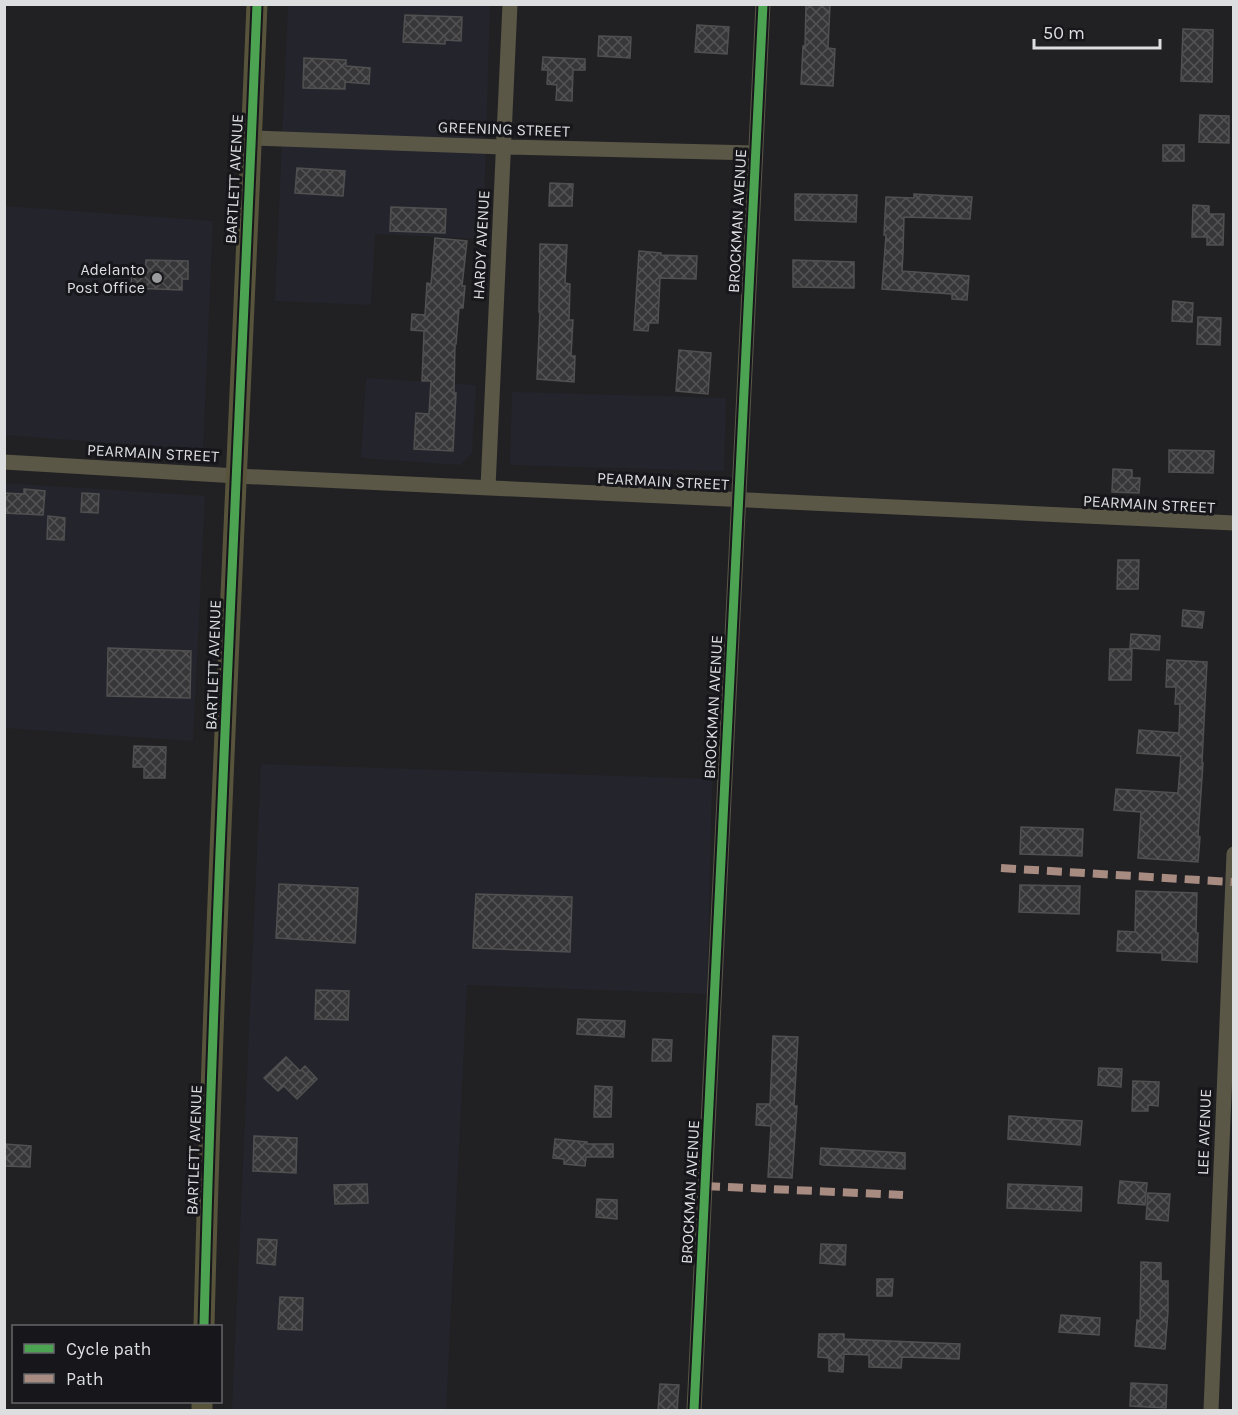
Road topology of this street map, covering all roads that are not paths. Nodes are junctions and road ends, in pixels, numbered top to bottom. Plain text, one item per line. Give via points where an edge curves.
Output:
1 (257, 4) edge
2 (510, 4) edge
3 (762, 4) edge
4 (252, 138) junction
5 (503, 147) junction
6 (755, 153) junction
7 (4, 462) edge
8 (236, 476) junction
9 (488, 487) junction
10 (739, 499) junction
11 (1233, 523) edge
12 (1233, 854) edge
13 (204, 1325) edge
14 (694, 1410) edge
15 (1211, 1410) edge

1 - 4 street, BARTLETT AVENUE
2 - 5 street, HARDY AVENUE
3 - 6 street, BROCKMAN AVENUE
4 - 5 street, GREENING STREET
4 - 8 street, BARTLETT AVENUE
5 - 6 street, GREENING STREET
5 - 9 street, HARDY AVENUE
6 - 10 street, BROCKMAN AVENUE
7 - 8 street, PEARMAIN STREET
8 - 9 street, PEARMAIN STREET
8 - 13 street, BARTLETT AVENUE
9 - 10 street, PEARMAIN STREET
10 - 11 street, PEARMAIN STREET
10 - 14 street, BROCKMAN AVENUE
12 - 15 street, LEE AVENUE

